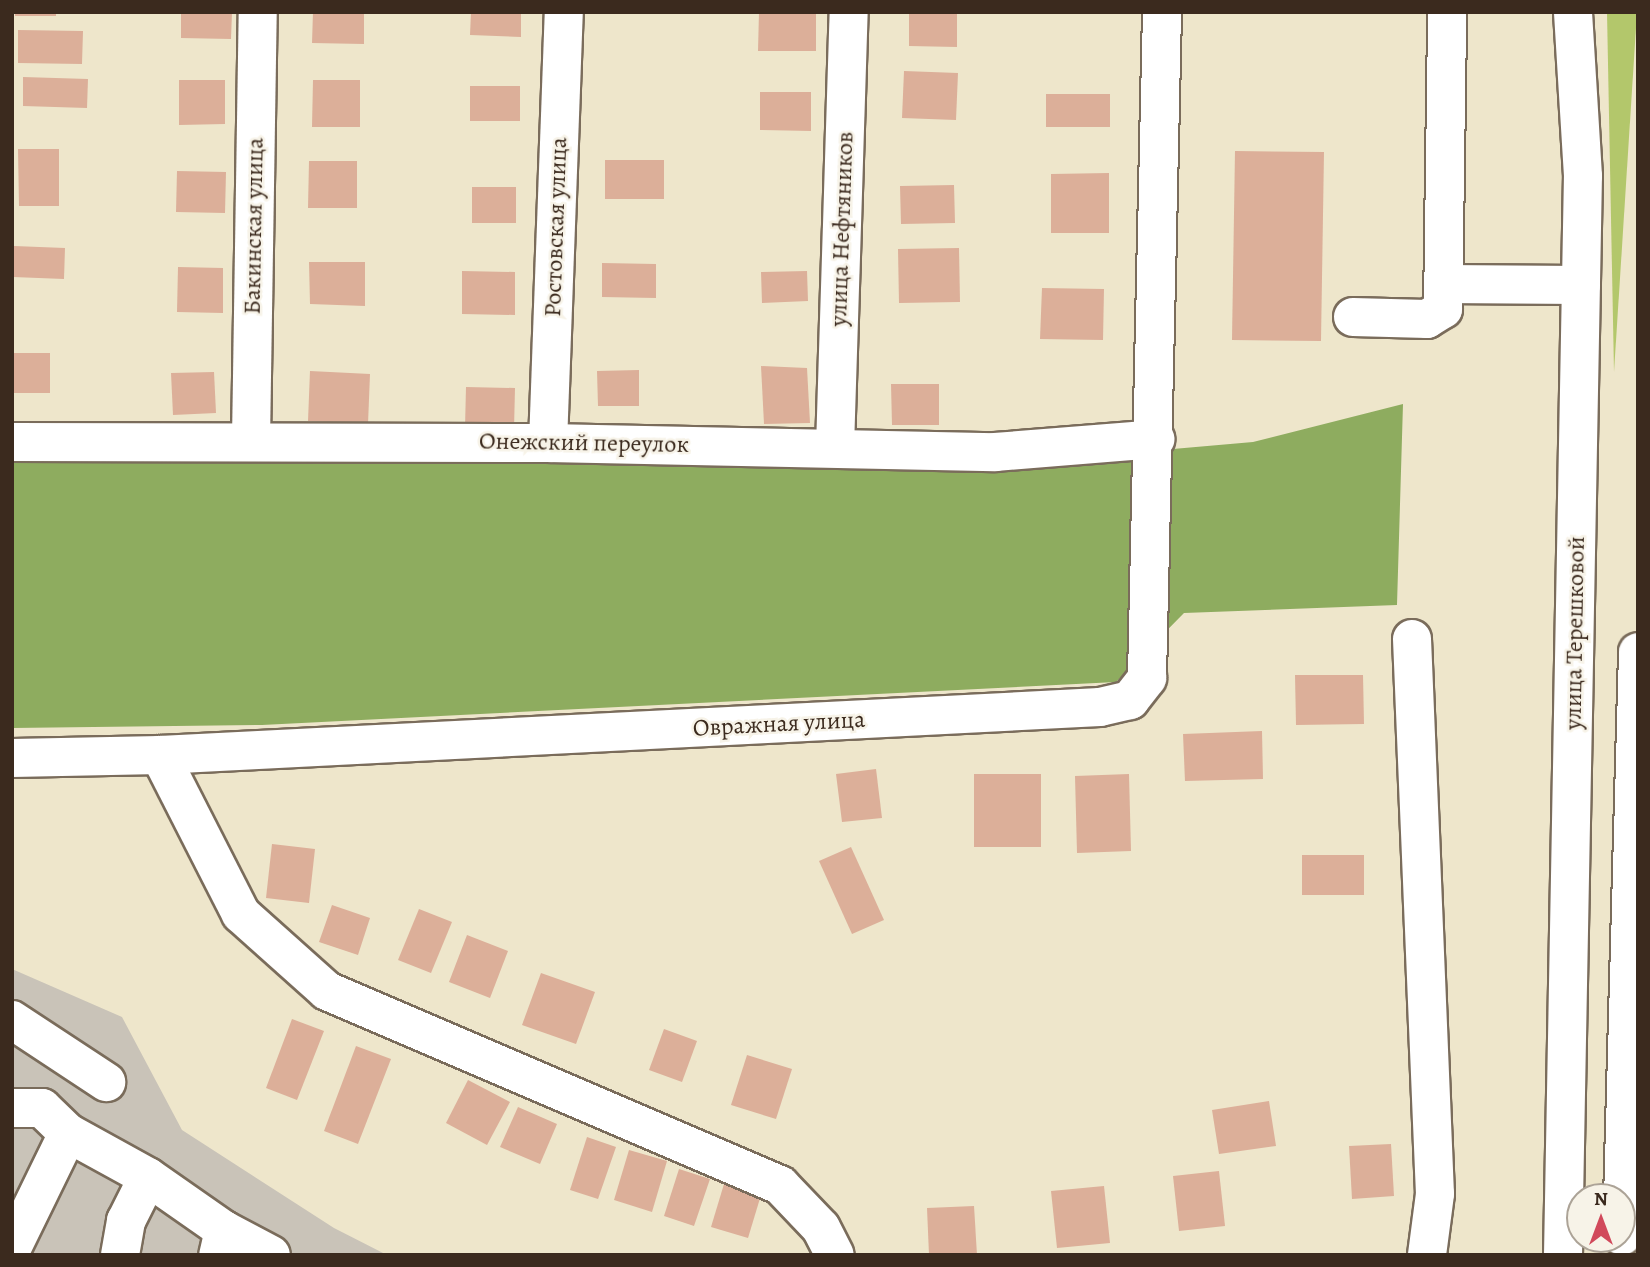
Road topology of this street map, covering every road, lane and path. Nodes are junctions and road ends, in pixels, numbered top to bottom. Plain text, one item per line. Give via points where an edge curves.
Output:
1 (258, 12) edge
2 (564, 12) edge
3 (849, 12) edge
4 (1162, 12) edge
5 (1447, 12) edge
6 (1573, 12) edge
7 (1443, 284) junction
8 (1581, 285) junction
9 (1353, 317) dead end
10 (1155, 439) junction
11 (251, 440) junction
12 (12, 442) edge
13 (548, 443) junction
14 (835, 447) junction
15 (1412, 639) dead end
16 (1638, 652) edge
17 (160, 755) junction
18 (12, 758) edge
19 (1636, 774) edge
20 (12, 1020) edge
21 (1632, 1108) edge
22 (41, 1116) edge
23 (148, 1177) junction
24 (1626, 1183) edge
25 (221, 1242) edge
26 (12, 1248) edge
27 (120, 1255) edge
28 (271, 1255) edge
29 (835, 1255) edge
30 (1427, 1255) edge
31 (1563, 1255) edge

1 - 11 street, Бакинская улица
2 - 13 street, Ростовская улица
3 - 14 street, улица Нефтяников
4 - 10 street, Овражная улица
5 - 7 street
6 - 8 street, улица Терешковой via 1583,176
7 - 8 street
7 - 9 street via 1443,309 1427,319
8 - 31 street, улица Терешковой
10 - 14 street, Онежский переулок via 995,452
10 - 17 street, Овражная улица via 1147,678 1130,700 1100,707
11 - 12 street, Онежский переулок
11 - 13 street, Онежский переулок
13 - 14 street, Онежский переулок
15 - 30 street via 1435,1194
16 - 19 street
17 - 18 street, Овражная улица
17 - 29 street via 241,914 327,991 780,1185 821,1227
19 - 21 street
20 - 22 street via 93,1072
21 - 24 street
22 - 23 street
22 - 26 street
23 - 25 street
23 - 27 street via 126,1221
25 - 28 street

